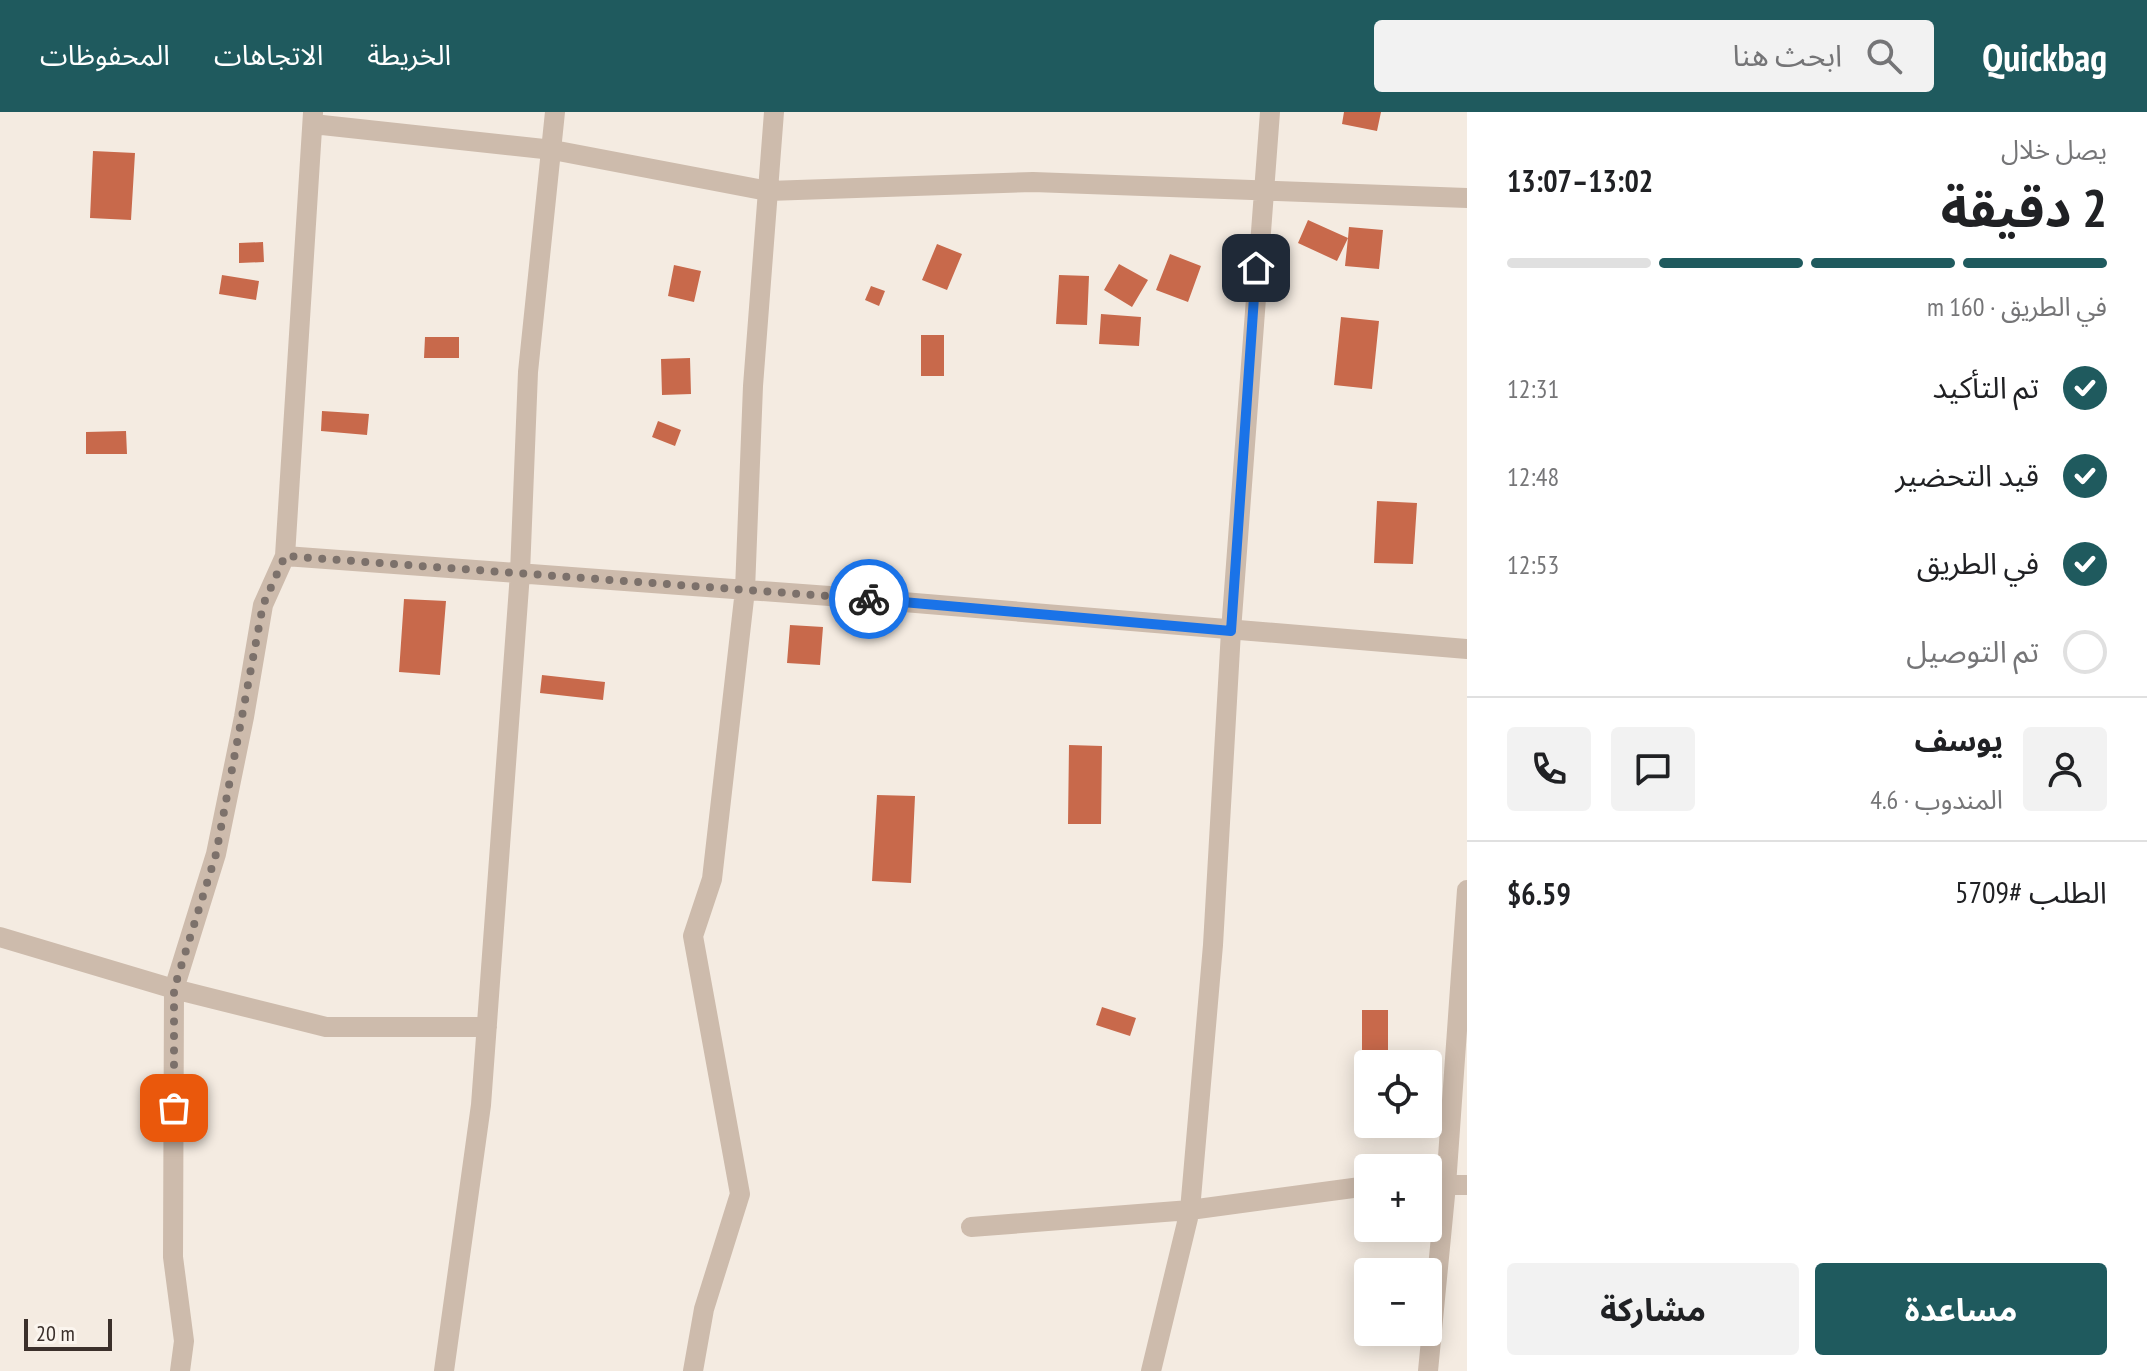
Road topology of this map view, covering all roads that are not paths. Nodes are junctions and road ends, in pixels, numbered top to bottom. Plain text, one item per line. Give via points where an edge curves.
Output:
1 (555, 112) edge
2 (774, 112) edge
3 (1270, 112) edge
4 (313, 118) edge
5 (553, 150) junction
6 (1263, 190) junction
7 (768, 191) junction
8 (1467, 198) edge
9 (285, 556) junction
10 (520, 573) junction
11 (745, 590) junction
12 (1231, 631) junction
13 (1467, 649) edge
14 (1467, 890) edge
15 (0, 937) edge
16 (174, 989) junction
17 (487, 1027) junction
18 (1447, 1185) edge
19 (1354, 1188) edge
20 (1190, 1210) junction
21 (971, 1227) dead end
22 (180, 1371) edge
23 (444, 1371) edge
24 (693, 1371) edge
25 (1151, 1371) edge
26 (1428, 1371) edge

1 - 5 street
2 - 7 street
3 - 6 street
4 - 5 street
4 - 9 street
5 - 7 street
5 - 10 street via 528,372
6 - 7 street via 1033,182
6 - 8 street
6 - 12 street
7 - 11 street
9 - 10 street
9 - 16 street via 263,605 216,854
10 - 11 street
10 - 17 street
11 - 12 street
11 - 24 street via 712,879 693,936 740,1194 704,1309
12 - 13 street
12 - 20 street via 1213,945
14 - 18 street
15 - 16 street
16 - 17 street via 326,1027
16 - 22 street via 173,1257 184,1341
17 - 23 street
18 - 26 street
19 - 20 street
20 - 21 street
20 - 25 street

